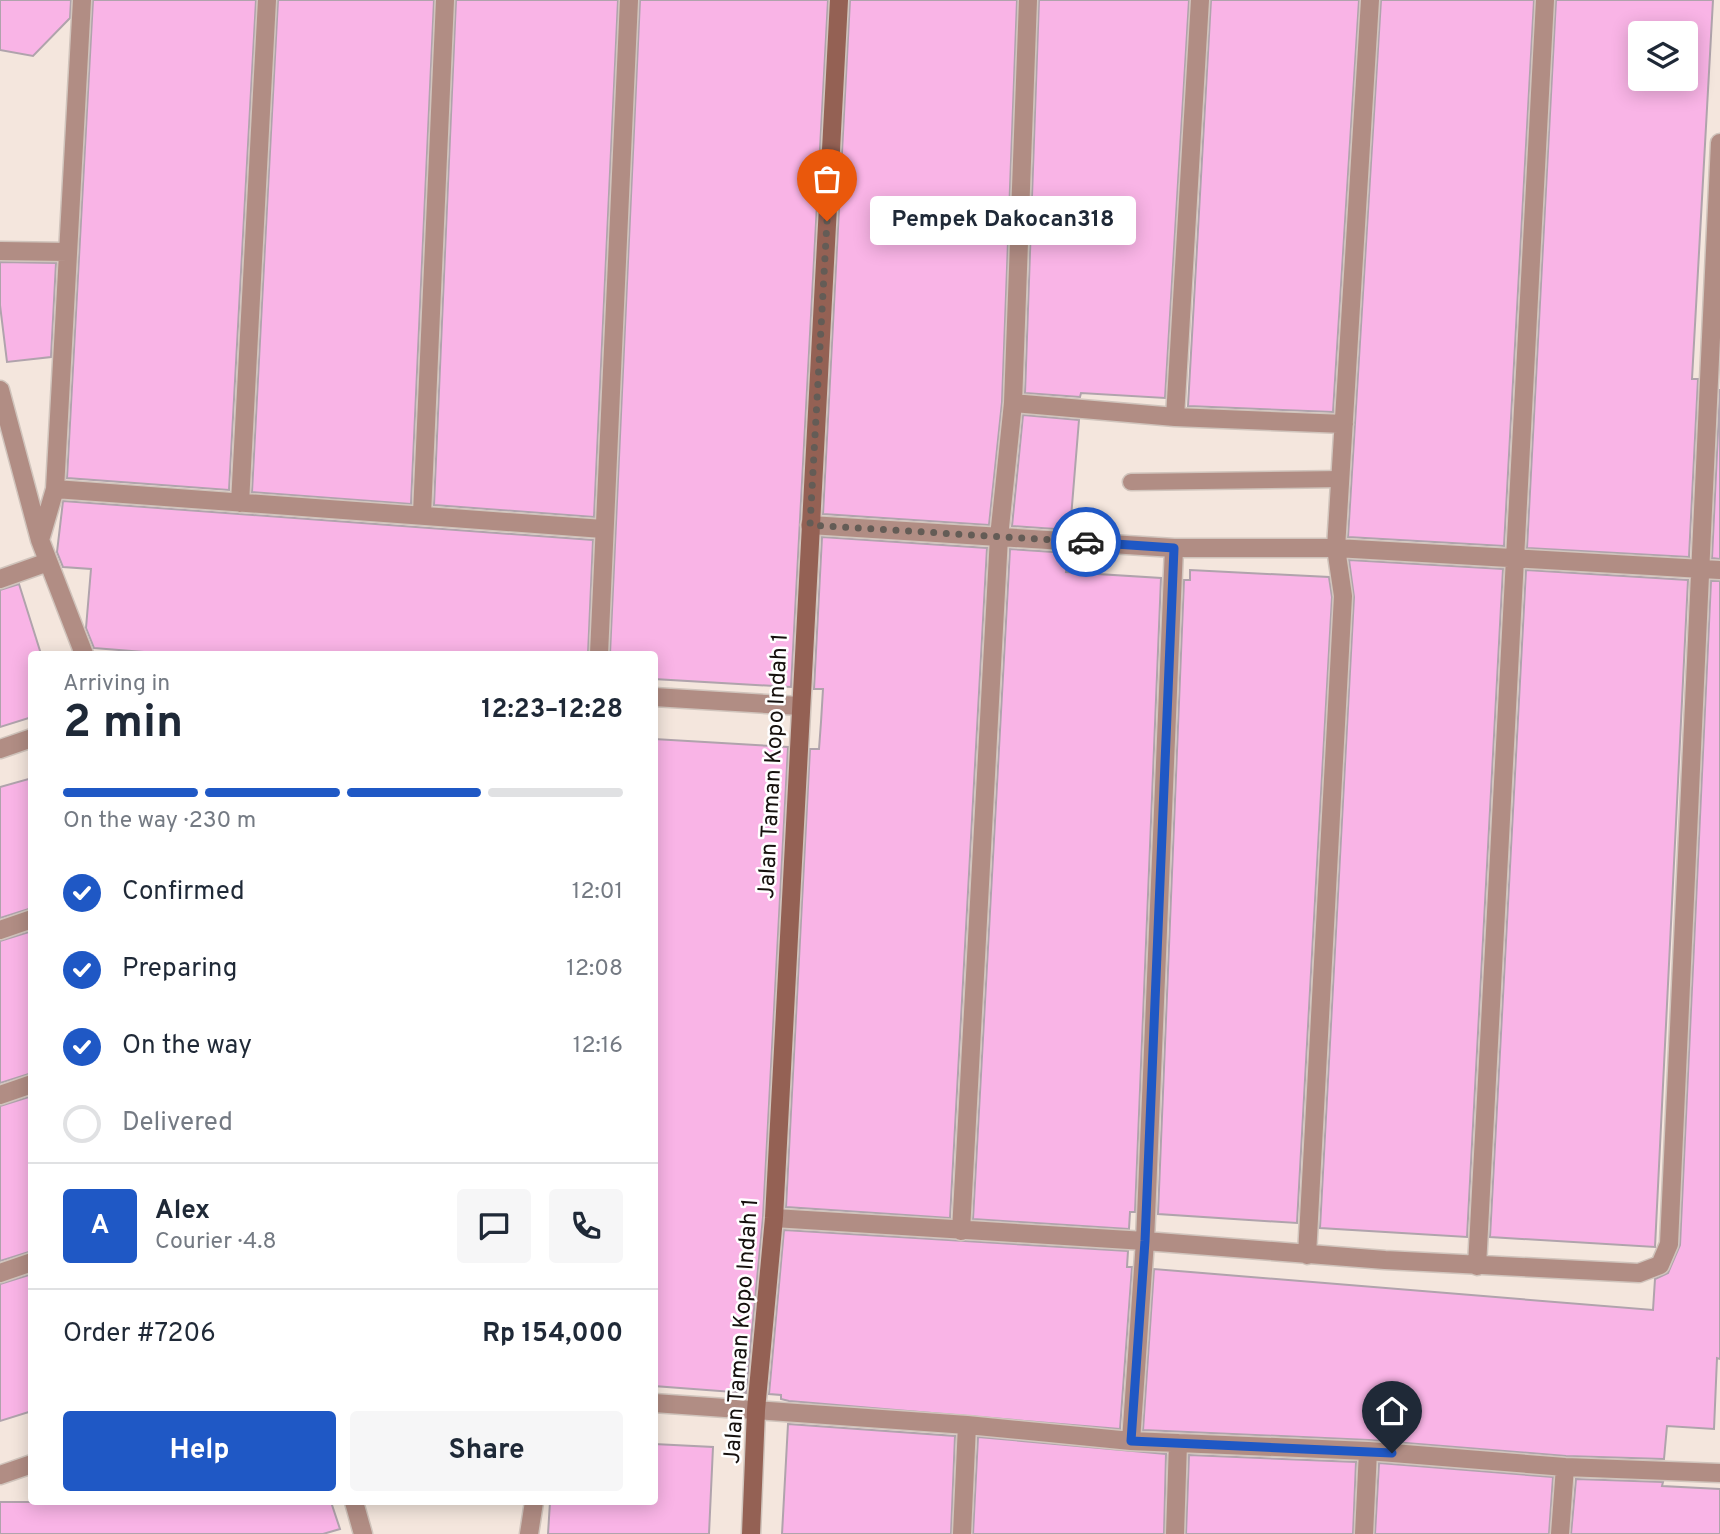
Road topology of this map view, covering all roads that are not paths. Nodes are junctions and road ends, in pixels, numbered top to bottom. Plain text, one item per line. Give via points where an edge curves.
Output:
1 (82, 0) edge
2 (267, 0) edge
3 (445, 0) edge
4 (629, 0) edge
5 (839, 0) edge
6 (1028, 0) edge
7 (1200, 0) edge
8 (1370, 0) edge
9 (1545, 0) edge
10 (1720, 143) edge
11 (0, 251) edge
12 (68, 252) junction
13 (0, 390) edge
14 (1013, 403) junction
15 (3, 408) edge
16 (1175, 417) junction
17 (1344, 425) junction
18 (1341, 479) junction
19 (1131, 481) dead end
20 (55, 489) junction
21 (240, 503) junction
22 (422, 514) junction
23 (810, 525) junction
24 (603, 529) junction
25 (999, 537) junction
26 (40, 540) junction
27 (1174, 548) junction
28 (1335, 548) junction
29 (1514, 559) junction
30 (48, 562) junction
31 (1701, 568) junction
32 (1720, 570) edge
33 (0, 579) edge
34 (83, 651) edge
35 (598, 651) edge
36 (658, 697) edge
37 (800, 706) junction
38 (28, 739) edge
39 (0, 749) edge
40 (28, 920) edge
41 (0, 930) edge
42 (28, 1085) edge
43 (0, 1095) edge
44 (774, 1218) junction
45 (961, 1231) junction
46 (1145, 1241) junction
47 (1307, 1255) junction
48 (28, 1263) edge
49 (1477, 1266) junction
50 (0, 1273) edge
51 (658, 1403) edge
52 (756, 1410) junction
53 (967, 1425) junction
54 (1131, 1441) junction
55 (1178, 1443) junction
56 (1368, 1451) junction
57 (28, 1465) edge
58 (1564, 1467) junction
59 (1720, 1473) edge
60 (0, 1475) edge
61 (355, 1505) edge
62 (534, 1505) edge
63 (363, 1534) edge
64 (529, 1534) edge
65 (751, 1534) edge
66 (962, 1534) edge
67 (1175, 1534) edge
68 (1364, 1534) edge
69 (1560, 1534) edge

1 - 12 street
2 - 21 street
3 - 22 street
4 - 24 street
5 - 23 main road, Jalan Taman Kopo Indah 1
6 - 14 street
7 - 16 street
8 - 17 street
9 - 29 street
10 - 31 street
11 - 12 street
12 - 20 street
13 - 15 street
14 - 16 street
14 - 25 street
15 - 26 street
16 - 17 street
17 - 18 street
18 - 19 lane
18 - 28 street
20 - 21 street
20 - 26 street
21 - 22 street
22 - 24 street
23 - 25 street
23 - 37 main road, Jalan Taman Kopo Indah 1
24 - 35 street
25 - 27 street
25 - 45 street
26 - 30 street
27 - 28 street
27 - 46 street
28 - 29 street
28 - 47 street via 1343,596
29 - 31 street
29 - 49 street
30 - 33 street
30 - 34 street
31 - 32 street
31 - 49 street via 1670,1244 1660,1265 1639,1273
36 - 37 street
37 - 44 main road, Jalan Taman Kopo Indah 1
38 - 39 street
40 - 41 street
42 - 43 street
44 - 45 street
44 - 52 main road, Jalan Taman Kopo Indah 1
45 - 46 street
46 - 47 street
46 - 54 street
47 - 49 street
48 - 50 street
51 - 52 street
52 - 53 street
52 - 65 main road, Jalan Taman Kopo Indah 1
53 - 54 street
53 - 66 street
54 - 55 street
55 - 56 street
55 - 67 street
56 - 58 street
56 - 68 street
57 - 60 street
58 - 59 street
58 - 69 street
61 - 63 street
62 - 64 street

